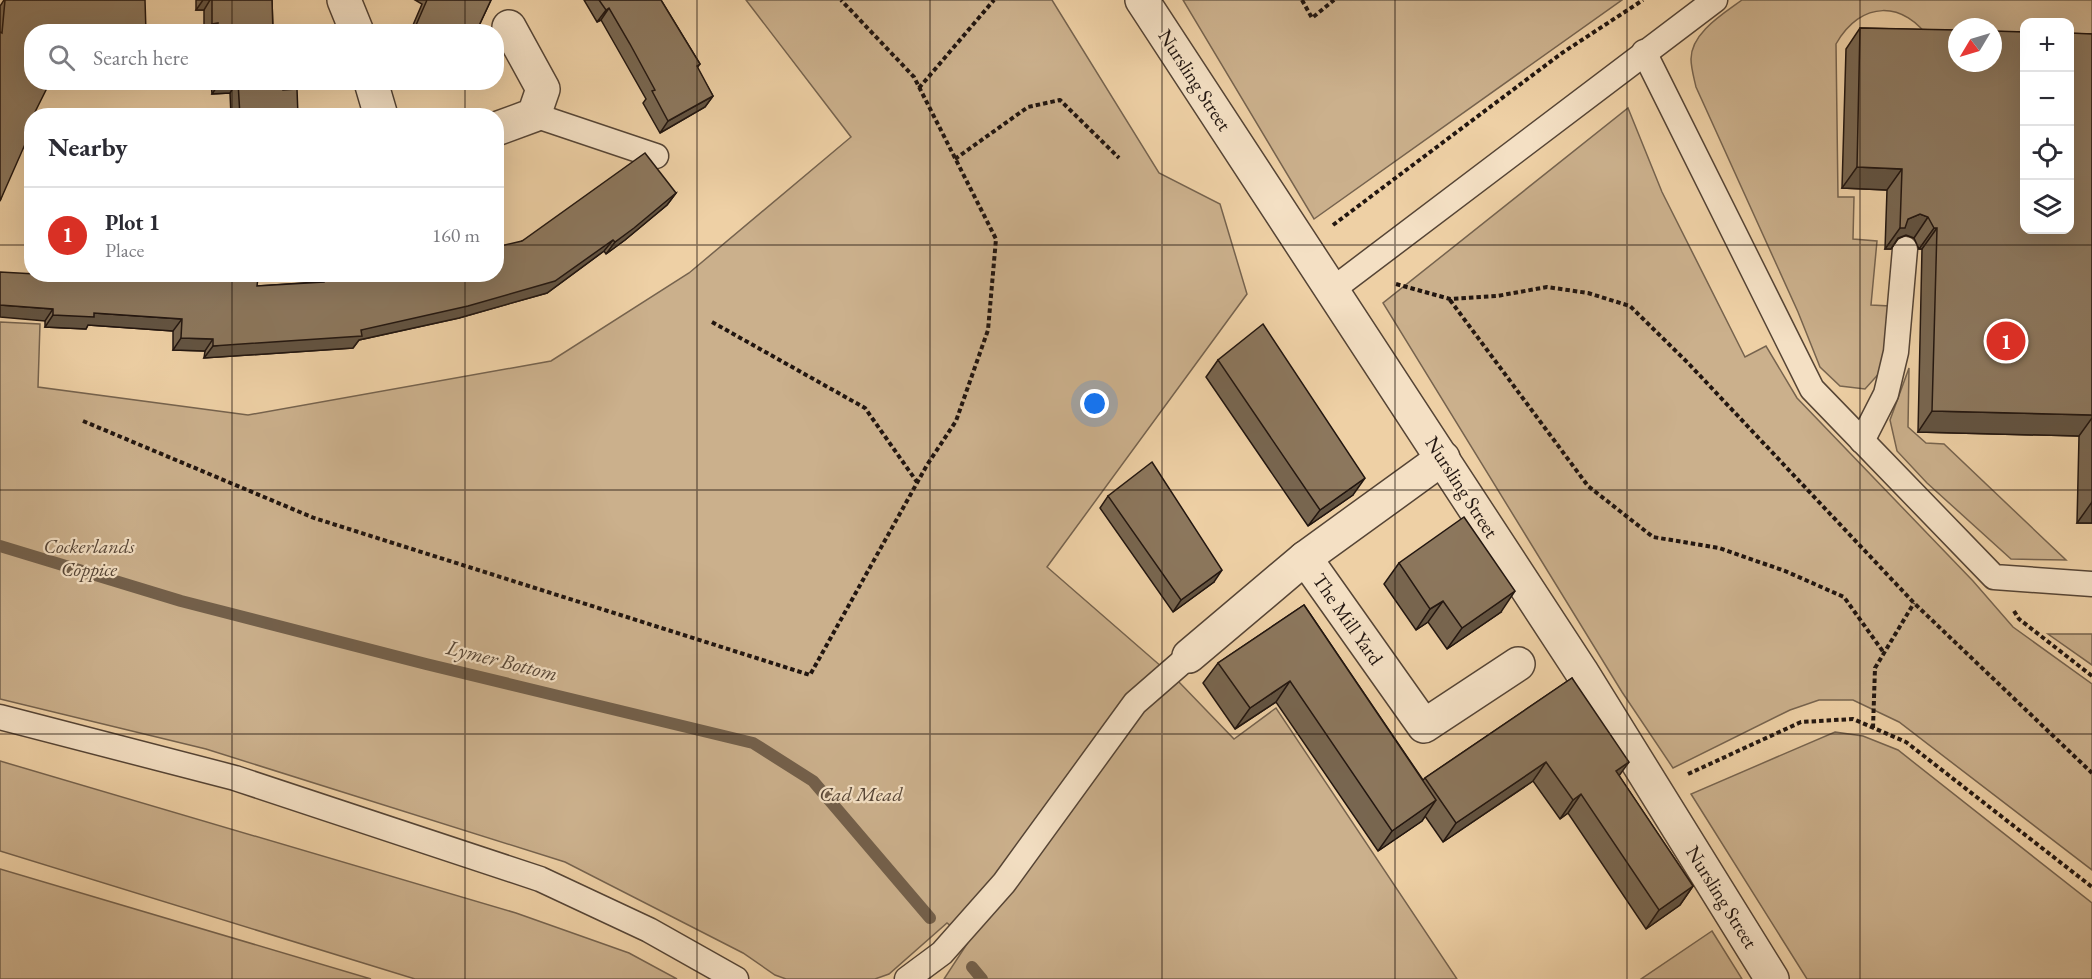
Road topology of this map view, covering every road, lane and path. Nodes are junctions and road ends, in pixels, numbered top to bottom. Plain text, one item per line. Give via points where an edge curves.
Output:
1 (344, 0) edge
2 (841, 0) edge
3 (994, 0) edge
4 (1142, 0) edge
5 (1302, 0) edge
6 (1334, 0) edge
7 (1643, 0) edge
8 (1715, 0) edge
9 (354, 24) edge
10 (509, 27) dead end
11 (1644, 52) junction
12 (919, 88) junction
13 (374, 90) edge
14 (379, 108) edge
15 (534, 115) junction
16 (504, 126) edge
17 (656, 156) dead end
18 (1119, 158) dead end
19 (956, 159) junction
20 (1304, 247) junction
21 (1905, 249) edge
22 (1343, 281) junction
23 (1450, 299) junction
24 (712, 321) dead end
25 (82, 421) dead end
26 (1863, 441) junction
27 (1443, 458) junction
28 (917, 482) junction
29 (1305, 558) junction
30 (1994, 577) junction
31 (2092, 584) edge
32 (1914, 603) junction
33 (1884, 653) junction
34 (1189, 656) joint
35 (1518, 663) dead end
36 (2092, 676) edge
37 (0, 717) edge
38 (1873, 728) junction
39 (2092, 774) edge
40 (1655, 790) junction
41 (2092, 887) edge
42 (736, 979) edge
43 (907, 979) edge
44 (1772, 979) edge

1 - 9 street
2 - 12 path via 914,77
3 - 12 path
4 - 20 street, Nursling Street
5 - 6 path via 1312,18
7 - 20 path via 1562,53
8 - 11 lane
10 - 15 street via 543,89
11 - 22 lane
11 - 26 lane via 1812,389
12 - 19 path
13 - 14 street
15 - 16 street
15 - 17 lane
18 - 19 path via 1060,100 1028,106
19 - 28 path via 996,238 988,330 956,421
20 - 22 street, Nursling Street
21 - 26 lane via 1896,352 1886,394
22 - 23 path
22 - 27 street, Nursling Street
23 - 32 path via 1547,287 1588,293 1630,306
23 - 33 path via 1588,486 1614,508 1653,537 1719,548 1844,597
24 - 28 path via 865,408
25 - 28 path via 314,518 810,675
26 - 30 lane
27 - 29 street, The Mill Yard
27 - 40 street, Nursling Street
29 - 34 street
29 - 35 street, The Mill Yard via 1424,726
30 - 31 lane
30 - 36 path via 2019,619
32 - 33 path
32 - 39 path
33 - 38 path via 1875,668
34 - 43 lane via 1135,703 1004,883 942,953
37 - 42 lane via 235,778 540,879 649,930
38 - 40 path via 1853,718 1801,722
38 - 41 path via 1906,742
40 - 44 street, Nursling Street

